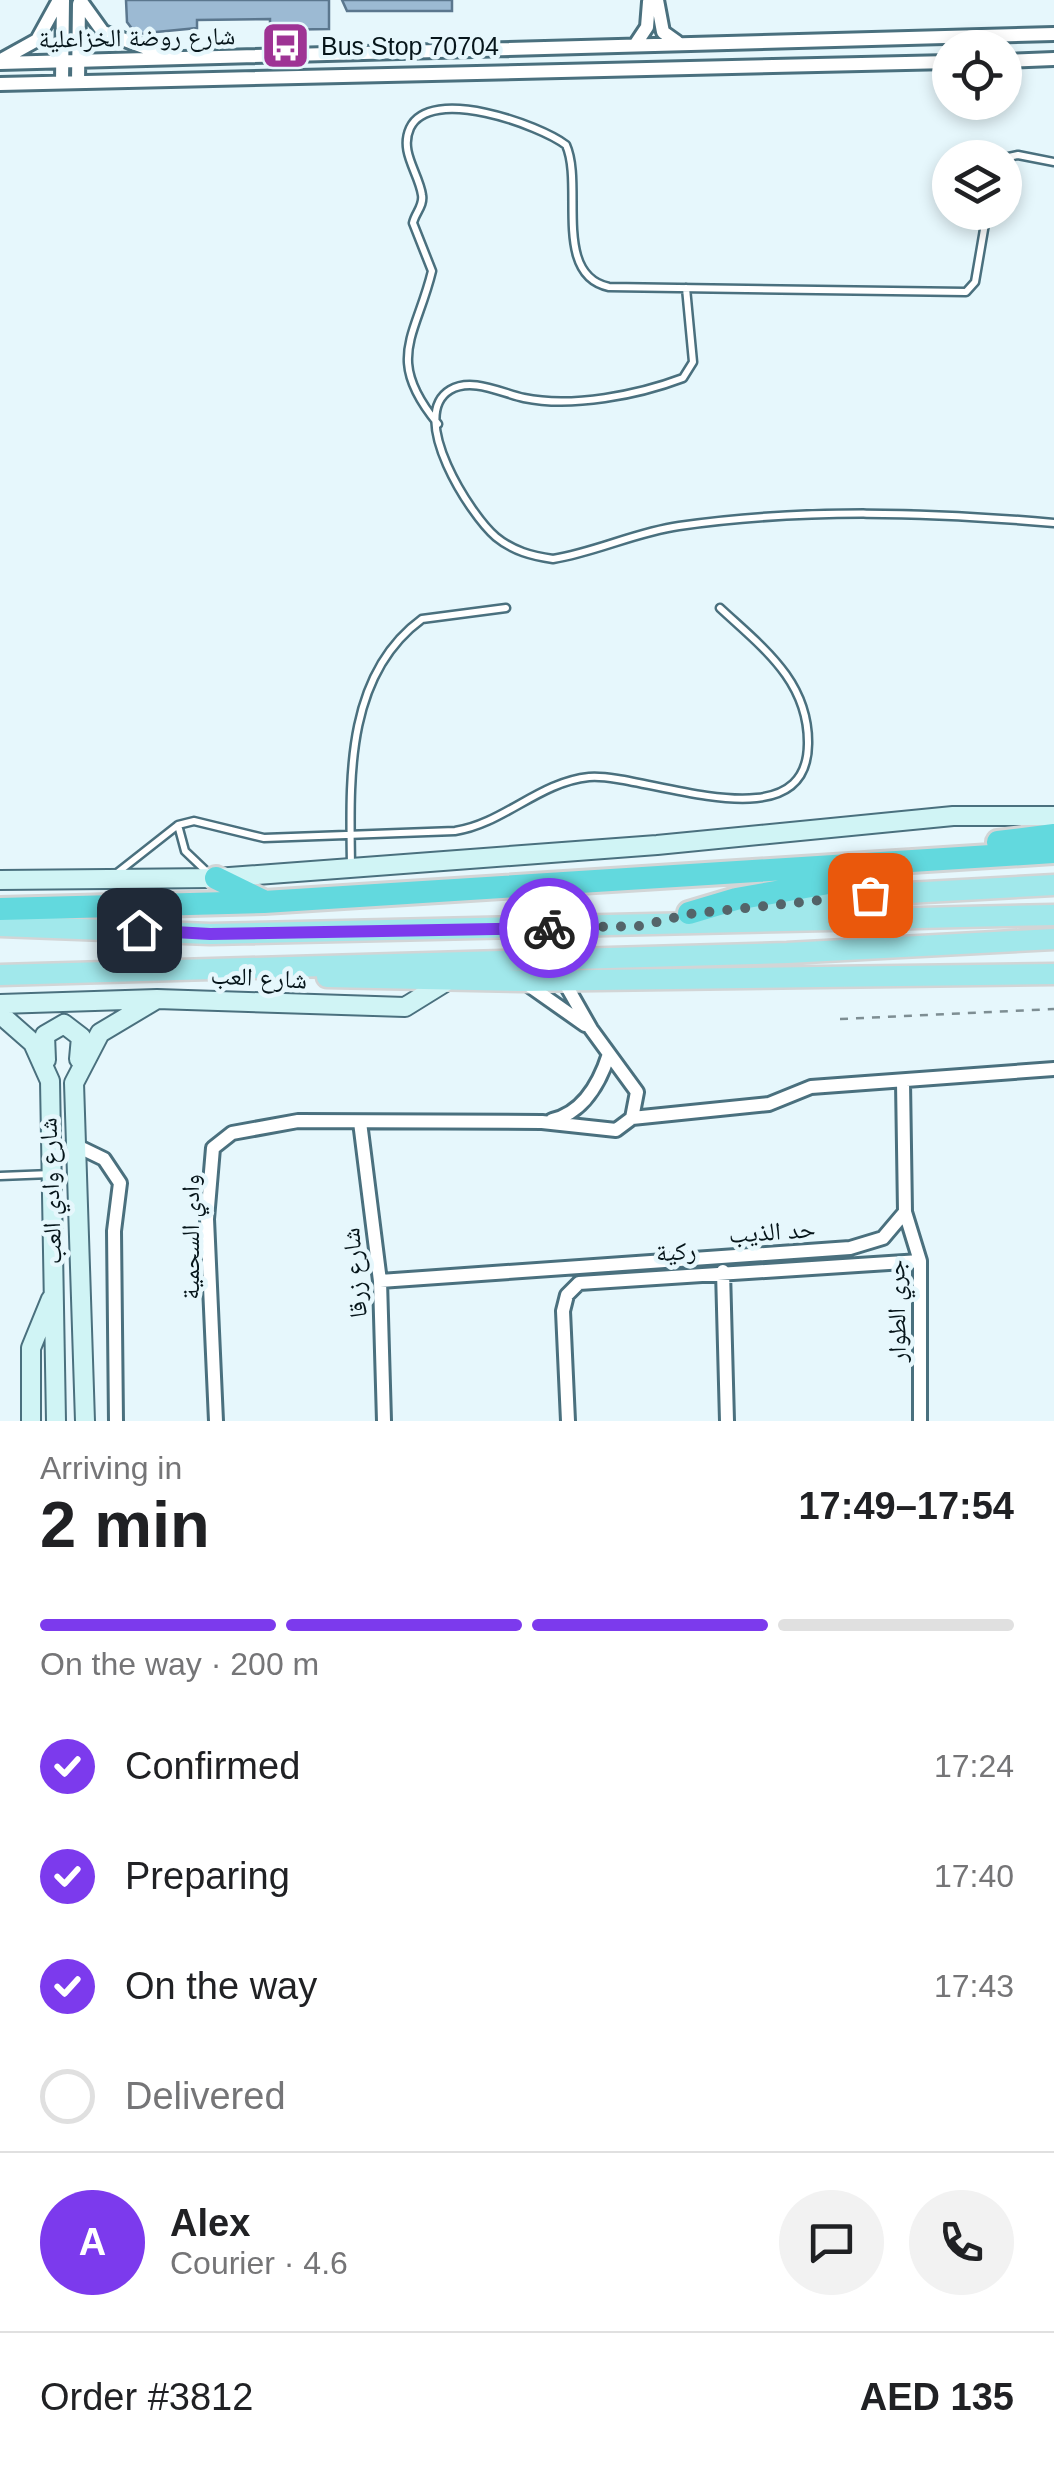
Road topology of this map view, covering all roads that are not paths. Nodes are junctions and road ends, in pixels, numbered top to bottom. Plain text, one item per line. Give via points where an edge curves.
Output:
1 (61, 0) edge
2 (79, 0) edge
3 (649, 0) edge
4 (657, 0) edge
5 (1054, 34) edge
6 (680, 43) junction
7 (636, 45) junction
8 (185, 58) junction
9 (1054, 60) edge
10 (71, 61) junction
11 (1022, 61) edge
12 (0, 62) edge
13 (932, 62) edge
14 (62, 82) junction
15 (78, 82) junction
16 (0, 84) edge
17 (1022, 156) edge
18 (1054, 162) edge
19 (984, 230) edge
20 (686, 288) junction
21 (438, 424) junction
22 (1054, 523) edge
23 (506, 608) dead end
24 (720, 608) dead end
25 (1054, 816) edge
26 (178, 825) junction
27 (351, 835) junction
28 (1054, 835) edge
29 (1054, 852) edge
30 (924, 863) junction
31 (872, 864) junction
32 (351, 868) junction
33 (216, 878) junction
34 (107, 879) junction
35 (0, 880) edge
36 (1054, 885) edge
37 (264, 902) junction
38 (0, 909) edge
39 (689, 914) junction
40 (1054, 915) edge
41 (0, 926) edge
42 (641, 926) junction
43 (1054, 939) edge
44 (150, 972) junction
45 (1054, 974) edge
46 (0, 975) edge
47 (562, 978) junction
48 (448, 981) junction
49 (522, 981) junction
50 (157, 998) junction
51 (0, 1004) edge
52 (0, 1014) edge
53 (591, 1028) junction
54 (609, 1054) junction
55 (46, 1069) junction
56 (1054, 1069) edge
57 (76, 1074) junction
58 (903, 1082) junction
59 (632, 1118) junction
60 (360, 1122) junction
61 (542, 1122) junction
62 (73, 1144) junction
63 (52, 1174) junction
64 (0, 1176) edge
65 (905, 1212) junction
66 (920, 1260) junction
67 (629, 1270) junction
68 (723, 1270) junction
69 (380, 1281) junction
70 (53, 1294) junction
71 (28, 1418) edge
72 (56, 1421) edge
73 (85, 1421) edge
74 (116, 1421) edge
75 (216, 1421) edge
76 (384, 1421) edge
77 (568, 1421) edge
78 (727, 1421) edge
79 (920, 1421) edge

1 - 10 street
1 - 12 street via 37,40
2 - 8 street via 112,38
2 - 10 street
3 - 7 street via 647,26
4 - 6 street via 663,32
5 - 6 street, شارع روضة الخزاعلية
6 - 7 street, شارع روضة الخزاعلية
7 - 8 street, شارع روضة الخزاعلية
8 - 10 street, شارع روضة الخزاعلية
9 - 11 street
10 - 12 street, شارع روضة الخزاعلية
10 - 14 street
10 - 15 street
13 - 15 street, شارع روضة الخزاعلية
14 - 15 street, شارع روضة الخزاعلية
14 - 16 street, شارع روضة الخزاعلية
17 - 18 lane
19 - 20 lane via 975,282 966,292
20 - 21 lane via 694,362 683,378 552,402 460,386 438,403
20 - 21 lane via 609,287 588,278 577,259 570,152 560,140 485,112 420,117 408,144 423,198 413,224 432,272 408,359 419,401
21 - 22 lane via 448,470 478,518 497,538 533,556 578,554 678,526 786,516 930,514
23 - 27 lane via 422,619 394,650 352,743
24 - 27 lane via 780,666 803,703 808,758 792,783 764,796 730,800 629,778 588,777 558,782 467,829
25 - 32 street via 952,816
26 - 27 lane via 202,821 264,838
26 - 33 lane via 191,859
26 - 34 lane
27 - 32 lane
28 - 31 highway
29 - 30 highway
30 - 31 highway
30 - 39 highway
31 - 37 highway
32 - 33 street
33 - 34 street
33 - 37 highway
34 - 35 street
36 - 39 main road
37 - 38 highway
39 - 42 main road
40 - 42 main road, شارع العب
41 - 42 main road, شارع العب via 210,934
43 - 44 main road, شارع العب
44 - 46 main road, شارع العب
44 - 48 main road
45 - 47 main road
47 - 49 main road
47 - 53 street
48 - 49 main road
48 - 50 street, شارع العب via 406,1007
49 - 53 street
50 - 51 street, شارع العب
50 - 57 street, شارع وادي العب via 100,1033
52 - 55 street via 23,1031
53 - 54 street
54 - 59 street via 637,1092
54 - 61 street, وادي السحمية via 591,1094 568,1114
55 - 57 street via 45,1035 64,1024 81,1037
55 - 63 street, شارع وادي العب
56 - 58 street, وادي السحمية
57 - 62 street, شارع وادي العب
58 - 59 street, وادي السحمية via 810,1087 769,1104
58 - 65 street, جري الطوار
59 - 61 street, وادي السحمية via 610,1131
60 - 61 street, وادي السحمية
60 - 69 street, شارع زرقا
60 - 75 street, وادي السحمية via 298,1120 232,1133 212,1148 207,1218
62 - 73 street, شارع وادي العب
62 - 74 street via 104,1159 120,1184 114,1241
63 - 64 lane
63 - 70 street, شارع وادي العب
65 - 66 street, جري الطوار
65 - 67 street, حد الذيب via 892,1231 862,1247
66 - 68 street, ركية
66 - 79 street, جري الطوار
67 - 68 street, ركية
67 - 69 street, حد الذيب
67 - 77 street, ركية via 587,1280 564,1303
68 - 78 street
69 - 76 street, شارع زرقا
70 - 71 street, شارع وادي العب via 31,1348
70 - 72 street, شارع وادي العب

